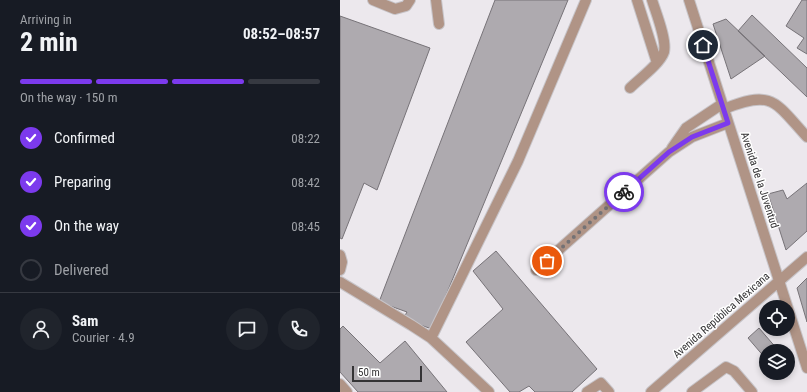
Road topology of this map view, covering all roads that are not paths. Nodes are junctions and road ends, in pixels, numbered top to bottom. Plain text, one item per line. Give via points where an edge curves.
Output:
1 (374, 0) edge
2 (410, 0) edge
3 (436, 0) edge
4 (586, 0) edge
5 (637, 0) edge
6 (652, 0) edge
7 (689, 0) edge
8 (439, 24) dead end
9 (657, 63) junction
10 (630, 88) dead end
11 (723, 106) junction
12 (728, 123) junction
13 (807, 137) edge
14 (669, 152) junction
15 (340, 255) edge
16 (807, 257) edge
17 (340, 270) edge
18 (536, 270) dead end
19 (780, 280) junction
20 (340, 282) edge
21 (431, 338) junction
22 (807, 368) edge
23 (340, 384) edge
24 (347, 392) edge
25 (489, 392) edge
26 (587, 392) edge
27 (609, 392) edge
28 (651, 392) edge
29 (692, 392) edge
30 (752, 392) edge

1 - 2 street via 395,9 406,6
3 - 8 street
4 - 21 street via 518,161
5 - 9 street
6 - 9 street via 664,43 664,51
7 - 11 street, Avenida de la Juventud
9 - 10 street
11 - 12 street, Avenida de la Juventud
11 - 13 street via 762,98 778,106
11 - 14 street via 686,128
12 - 14 street via 692,137
12 - 19 street, Avenida de la Juventud
14 - 18 street
15 - 17 street
16 - 19 street, Avenida República Mexicana
19 - 22 street, Avenida de la Juventud
19 - 28 street, Avenida República Mexicana
20 - 21 street
21 - 25 street
23 - 24 street
26 - 27 street via 601,383
29 - 30 street via 726,367 734,371

